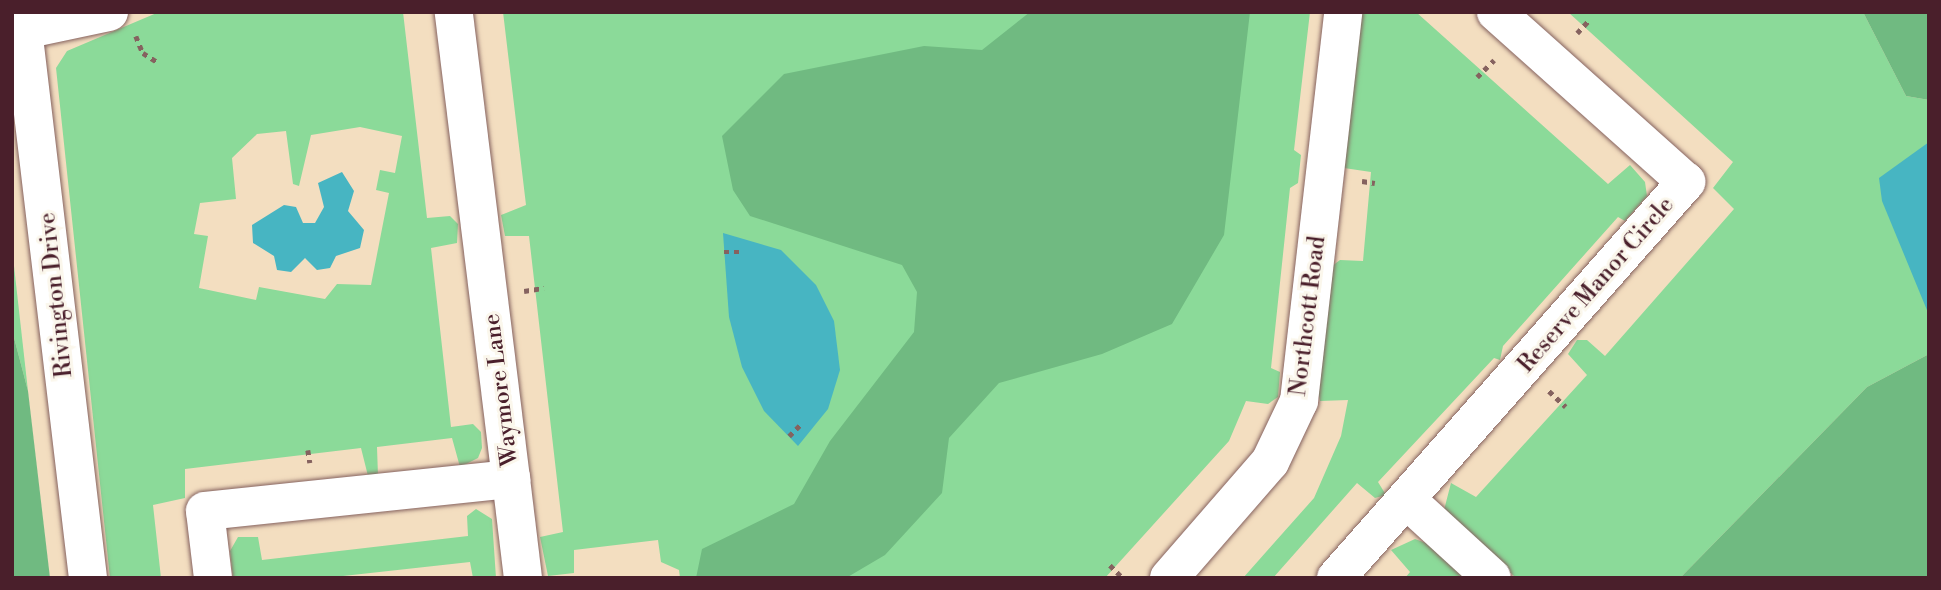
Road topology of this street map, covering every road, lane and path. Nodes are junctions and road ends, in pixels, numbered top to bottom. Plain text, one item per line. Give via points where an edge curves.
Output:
1 (454, 12) edge
2 (1343, 12) edge
3 (1496, 12) edge
4 (22, 21) edge
5 (121, 22) edge
6 (159, 63) dead end
7 (724, 252) dead end
8 (740, 252) dead end
9 (803, 422) dead end
10 (789, 436) dead end
11 (511, 479) junction
12 (1407, 500) junction
13 (1110, 565) dead end
14 (88, 578) edge
15 (214, 578) edge
16 (523, 578) edge
17 (1123, 578) edge
18 (1169, 578) edge
19 (1336, 578) edge
20 (1492, 578) edge

1 - 11 street, Waymore Lane
2 - 18 street, Northcott Road via 1299,401 1270,462
3 - 12 street, Reserve Manor Circle via 1686,182
4 - 5 street
4 - 14 street, Rivington Drive
5 - 6 path via 143,53
7 - 8 path
9 - 10 path
11 - 15 street, Waymore Lane via 205,511
11 - 16 street
12 - 19 street, Reserve Manor Circle
12 - 20 street
13 - 17 path

